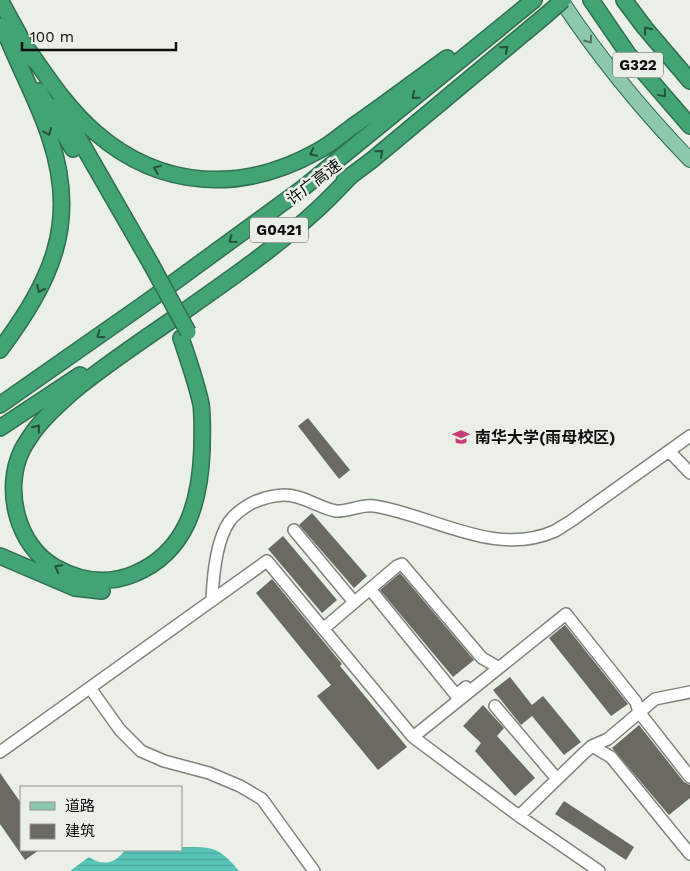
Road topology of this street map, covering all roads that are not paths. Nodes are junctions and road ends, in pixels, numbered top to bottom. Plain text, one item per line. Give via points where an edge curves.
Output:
1 (0, 0) edge
2 (521, 0) edge
3 (534, 0) edge
4 (562, 0) edge
5 (591, 0) edge
6 (624, 0) edge
7 (0, 26) edge
8 (8, 39) junction
9 (28, 52) junction
10 (690, 81) edge
11 (690, 126) edge
12 (690, 160) edge
13 (351, 176) junction
14 (148, 267) junction
15 (184, 335) junction
16 (0, 350) edge
17 (0, 405) edge
18 (0, 428) edge
19 (690, 436) edge
20 (669, 451) junction
21 (690, 473) edge
22 (294, 530) dead end
23 (0, 556) edge
24 (370, 589) junction
25 (212, 599) junction
26 (354, 602) junction
27 (323, 629) junction
28 (516, 655) junction
29 (496, 666) junction
30 (90, 688) junction
31 (690, 692) edge
32 (495, 706) dead end
33 (639, 712) junction
34 (413, 737) junction
35 (592, 746) junction
36 (0, 752) edge
37 (690, 778) edge
38 (557, 779) junction
39 (519, 816) junction
40 (690, 854) edge
41 (314, 871) edge
42 (599, 871) edge

1 - 9 highway
2 -> 9 highway via 319,151 274,170 220,180 163,172 128,157 96,133 66,103
3 -> 17 highway, 许广高速 / G0421 via 303,188
4 -> 12 main road via 617,79
13 -> 4 highway, 许广高速 / G0421, bridge
5 -> 11 highway, G322 via 628,54
10 -> 6 highway, G322
7 - 8 highway
8 - 14 highway
8 -> 16 highway via 50,138 61,182 62,215 47,276 33,303
9 - 14 highway
15 -> 13 highway via 201,405 202,436 201,471 194,507 182,535 153,565 115,580 95,582 55,567 38,555 25,537 14,497 21,451 35,429 56,406 98,371 271,248 319,209
13 - 18 highway, 许广高速 / G0421 via 117,351
14 - 15 highway
15 - 23 highway via 206,390 212,443 200,515 178,555 141,582 102,591 74,588
19 - 20 street
20 - 21 street
20 - 25 street via 555,531 515,539 485,538 371,506 336,511 294,496 271,496 242,508 229,522 218,551
22 - 26 street
24 - 26 street
24 - 29 street via 402,564 482,658
24 - 29 street via 456,695
25 - 27 street via 266,560
25 - 30 street
26 - 27 street
27 - 34 street
28 - 29 street
28 - 33 street via 566,614 636,702
28 - 34 street
30 - 36 street
30 - 41 street via 120,730 141,751 209,773 262,799
31 - 33 street via 655,699
32 - 38 street
33 - 35 street via 608,739
33 - 37 street
34 - 39 street
35 - 38 street
35 - 40 street via 611,757
38 - 39 street
39 - 42 street

